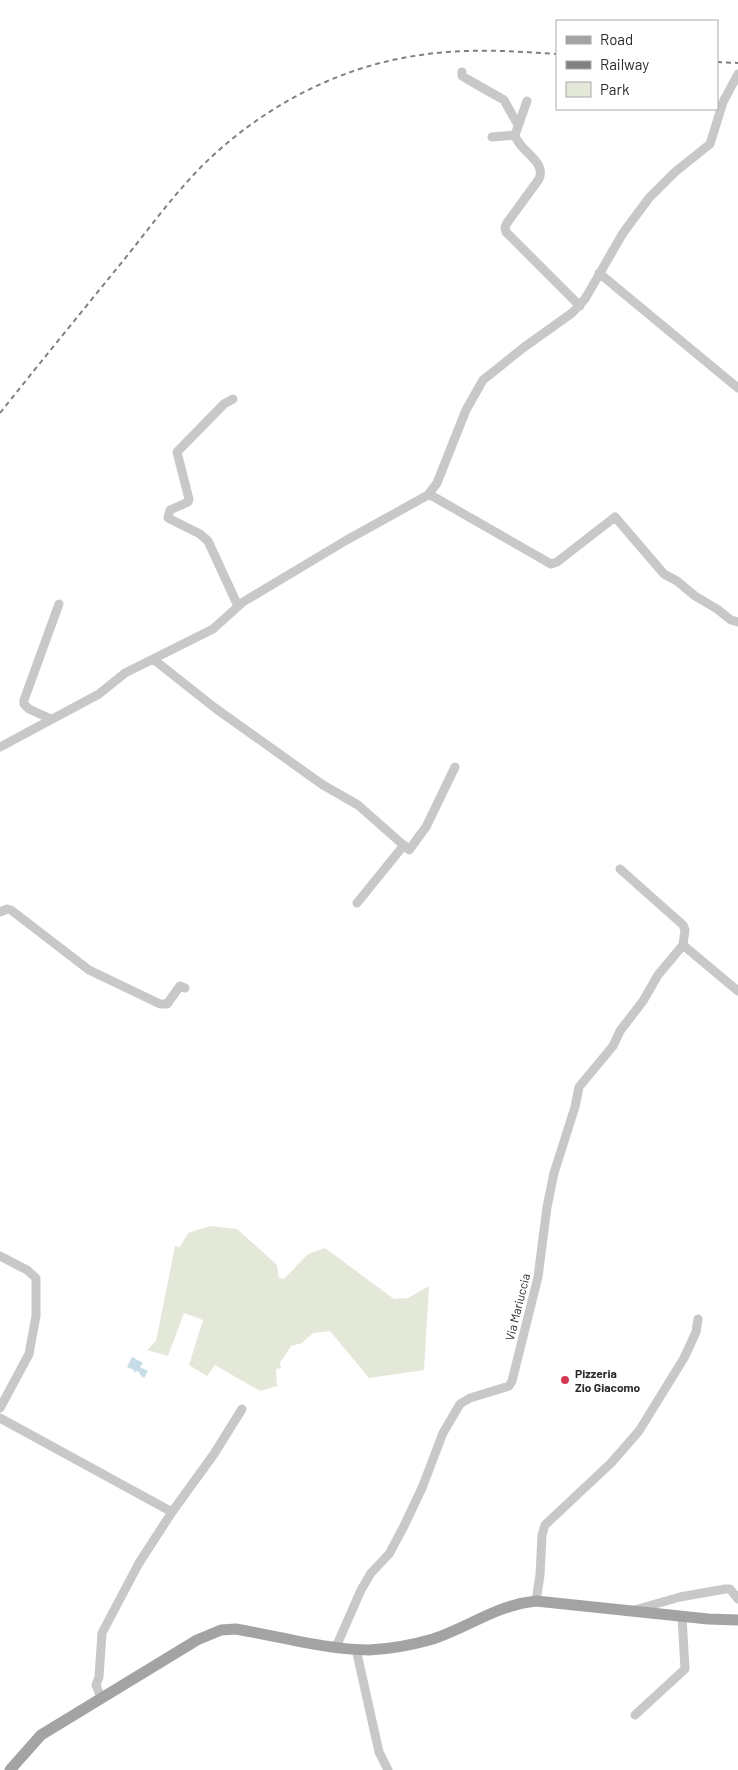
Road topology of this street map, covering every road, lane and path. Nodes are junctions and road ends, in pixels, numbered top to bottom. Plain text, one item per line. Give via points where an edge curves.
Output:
1 (462, 72) dead end
2 (738, 74) edge
3 (527, 101) dead end
4 (518, 125) junction
5 (515, 135) junction
6 (492, 137) dead end
7 (599, 273) junction
8 (580, 306) junction
9 (738, 388) edge
10 (233, 399) dead end
11 (428, 495) junction
12 (59, 604) dead end
13 (238, 606) junction
14 (738, 622) edge
15 (153, 659) junction
16 (51, 719) junction
17 (0, 747) edge
18 (455, 767) dead end
19 (404, 846) junction
20 (620, 869) dead end
21 (357, 903) dead end
22 (0, 912) edge
23 (683, 945) junction
24 (185, 988) dead end
25 (738, 990) edge
26 (0, 1256) edge
27 (698, 1319) dead end
28 (0, 1408) edge
29 (242, 1409) dead end
30 (0, 1418) edge
31 (172, 1512) junction
32 (738, 1599) edge
33 (536, 1601) junction
34 (631, 1611) junction
35 (682, 1616) junction
36 (738, 1620) edge
37 (336, 1647) junction
38 (356, 1649) junction
39 (101, 1698) junction
40 (636, 1714) dead end
41 (10, 1770) edge
42 (388, 1770) edge

1 - 4 street via 462,76 504,100
2 - 7 street via 723,102 710,144 649,198
3 - 4 street
4 - 5 street
5 - 6 street
5 - 8 street via 517,142 538,164 541,173 507,224 506,232
7 - 8 street
7 - 9 street
8 - 11 street via 483,380 466,410 437,483
10 - 13 street via 224,404 177,452 189,499 170,510 168,518 208,541
11 - 13 street via 344,541
11 - 14 street via 551,564 615,517 664,574
12 - 16 street via 24,700 29,709
13 - 15 street via 213,629
15 - 16 street via 126,673 99,694
15 - 19 street via 323,785 358,805
16 - 17 street
18 - 19 street via 426,827 410,850
19 - 21 street
20 - 23 street via 683,925
22 - 24 street via 11,910 89,970 160,1004 167,1004 180,986
23 - 25 street
23 - 37 street, Via Mariuccia via 658,975 613,1046 579,1087 554,1173 538,1277 512,1381 509,1386 460,1404 443,1433 404,1526 389,1554 361,1590
26 - 28 street via 36,1278 36,1316 29,1354
27 - 33 street via 696,1332 684,1358 639,1431 611,1463 545,1525
29 - 31 street
30 - 31 street
31 - 39 street via 139,1563 102,1633 96,1685
32 - 34 street via 730,1589 725,1589
33 - 34 main road
33 - 38 main road via 507,1607 435,1638 392,1648
34 - 35 main road
35 - 36 main road
35 - 40 street via 685,1669
37 - 38 main road
37 - 39 main road via 236,1629 221,1630 198,1640
38 - 42 street via 380,1752
39 - 41 main road via 41,1735

